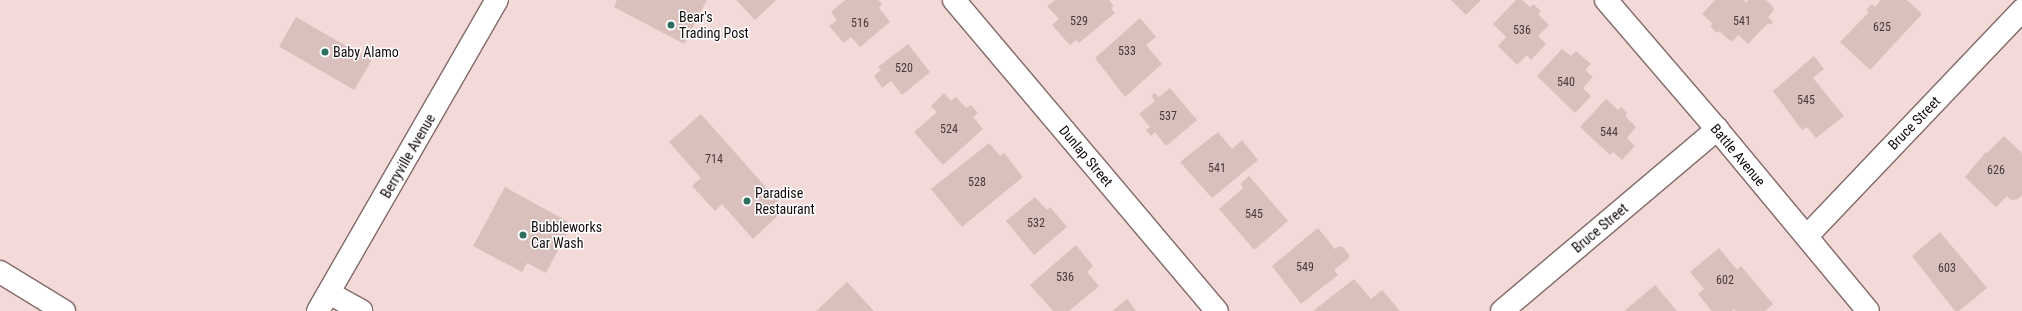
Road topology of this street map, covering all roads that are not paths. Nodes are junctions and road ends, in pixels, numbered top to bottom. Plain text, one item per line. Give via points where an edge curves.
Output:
1 (497, 0) edge
2 (954, 0) edge
3 (1606, 0) edge
4 (2022, 10) edge
5 (1717, 129) junction
6 (1806, 236) junction
7 (0, 272) edge
8 (324, 302) edge
9 (64, 311) edge
10 (361, 311) edge
11 (1217, 311) edge
12 (1502, 311) edge
13 (1868, 311) edge

1 - 8 street, Berryville Avenue
2 - 11 street, Dunlap Street
3 - 5 street, Battle Avenue
4 - 6 street, Bruce Street
5 - 6 street, Battle Avenue
5 - 12 street, Bruce Street
6 - 13 street, Battle Avenue
7 - 9 street
8 - 10 street

